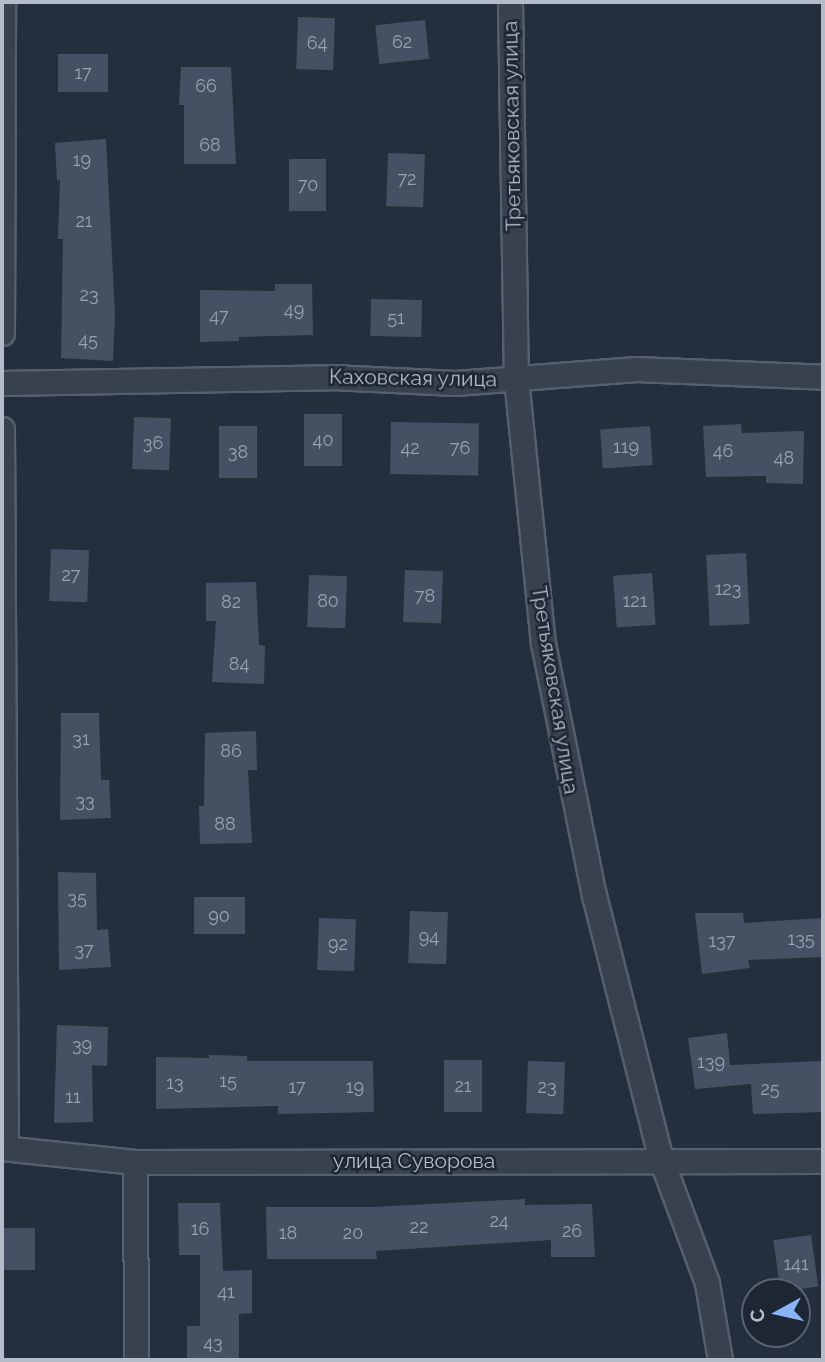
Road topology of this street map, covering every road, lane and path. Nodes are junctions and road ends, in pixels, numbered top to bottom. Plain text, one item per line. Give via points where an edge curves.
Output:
1 (4, 2) edge
2 (510, 2) edge
3 (2, 114) edge
4 (2, 333) edge
5 (823, 377) edge
6 (516, 379) junction
7 (2, 383) edge
8 (2, 429) edge
9 (4, 1147) edge
10 (662, 1159) junction
11 (823, 1161) edge
12 (135, 1162) junction
13 (136, 1360) edge
14 (720, 1360) edge

1 - 3 street
2 - 6 street, Третьяковская улица
3 - 4 street
5 - 6 street, Каховская улица via 636,369
6 - 7 street, Каховская улица via 455,383 332,377
6 - 10 street, Третьяковская улица via 545,657 581,841
8 - 9 street
9 - 12 street, улица Суворова
10 - 11 street, улица Суворова
10 - 12 street, улица Суворова
10 - 14 street, Третьяковская улица via 707,1283
12 - 13 street

